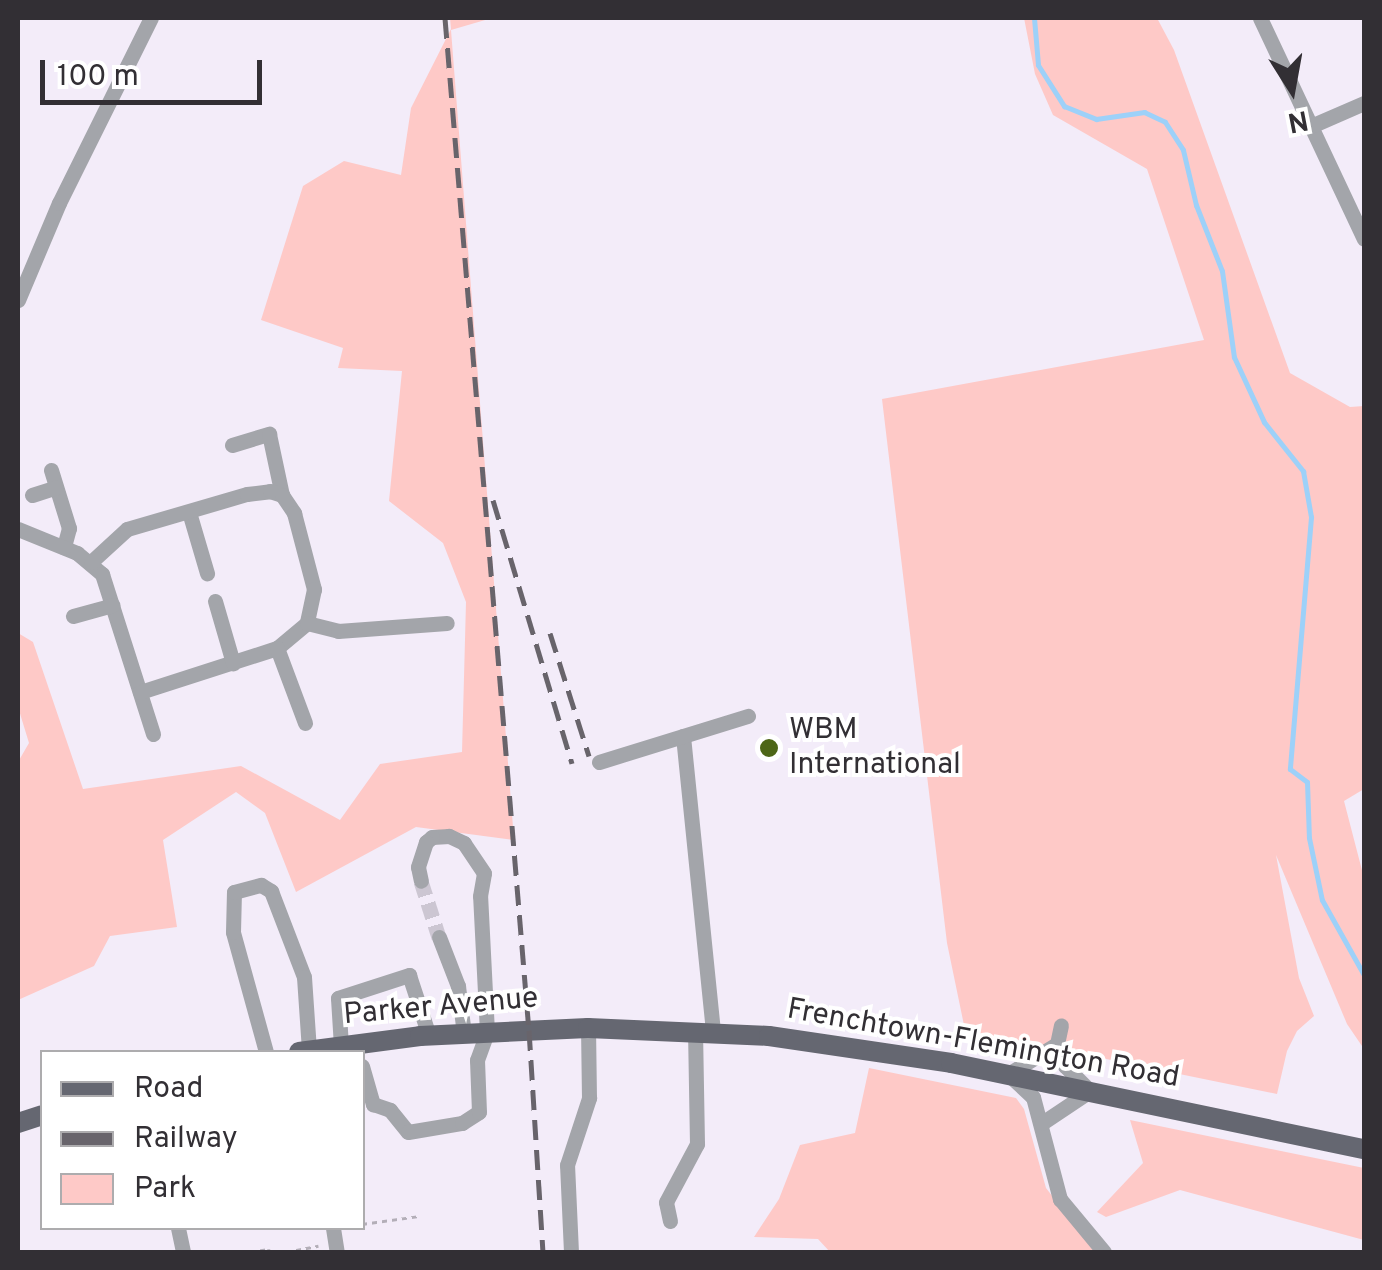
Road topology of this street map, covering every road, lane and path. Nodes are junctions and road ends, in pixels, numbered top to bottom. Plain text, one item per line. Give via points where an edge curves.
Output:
1 (151, 18) edge
2 (1260, 18) edge
3 (1364, 104) edge
4 (1311, 126) junction
5 (1364, 239) edge
6 (18, 300) edge
7 (232, 444) dead end
8 (50, 470) dead end
9 (56, 487) junction
10 (32, 495) dead end
11 (282, 495) junction
12 (190, 512) junction
13 (18, 529) edge
14 (64, 547) junction
15 (90, 562) junction
16 (206, 573) dead end
17 (215, 601) dead end
18 (114, 605) junction
19 (73, 616) dead end
20 (306, 623) junction
21 (448, 623) dead end
22 (277, 648) junction
23 (232, 663) junction
24 (140, 692) junction
25 (748, 716) dead end
26 (305, 722) dead end
27 (153, 734) dead end
28 (683, 736) junction
29 (599, 762) dead end
30 (422, 881) tunnel mouth
31 (439, 936) tunnel mouth
32 (1060, 1025) dead end
33 (588, 1028) junction
34 (487, 1032) junction
35 (704, 1032) junction
36 (464, 1034) junction
37 (429, 1036) junction
38 (1057, 1044) junction
39 (347, 1048) edge
40 (265, 1050) edge
41 (304, 1050) edge
42 (1008, 1074) junction
43 (365, 1076) edge
44 (1090, 1091) junction
45 (1042, 1124) junction
46 (1364, 1149) edge
47 (420, 1216) dead end
48 (670, 1221) dead end
49 (365, 1224) edge
50 (250, 1252) edge
51 (269, 1252) edge
52 (571, 1252) edge
53 (1104, 1252) edge

1 - 6 street
2 - 4 street
3 - 4 street
4 - 5 street
7 - 11 street via 268,434
8 - 9 street
9 - 10 street
9 - 14 street via 69,528
11 - 12 street via 259,491
11 - 20 street via 294,513 314,589
12 - 15 street via 117,534
12 - 16 street
13 - 14 street
14 - 15 street
15 - 18 street
17 - 23 street
18 - 19 street
18 - 24 street
20 - 21 street via 338,631
20 - 22 street
22 - 23 street
22 - 26 street
23 - 24 street
24 - 27 street
25 - 28 street
28 - 29 street
28 - 35 street
30 - 34 street via 418,867 432,837 464,843 484,873
31 - 36 street via 462,1000
32 - 38 street
33 - 34 main road, Parker Avenue
33 - 35 main road, Frenchtown-Flemington Road
33 - 52 street via 589,1098 566,1165
34 - 36 main road, Parker Avenue
34 - 43 street via 476,1060 476,1118 408,1132 390,1110 373,1104
35 - 42 main road, Frenchtown-Flemington Road via 846,1045
35 - 48 street via 697,1144 668,1197
36 - 37 main road, Parker Avenue
37 - 39 main road, Parker Avenue
37 - 39 street via 409,975 338,998
38 - 42 street
38 - 44 street via 1069,1072
40 - 41 street via 233,932 234,892 260,884 271,891 304,977
42 - 44 main road, Frenchtown-Flemington Road
42 - 45 street via 1032,1097
44 - 45 street
44 - 46 main road, Frenchtown-Flemington Road
45 - 53 street via 1060,1199
47 - 49 path
50 - 51 path

